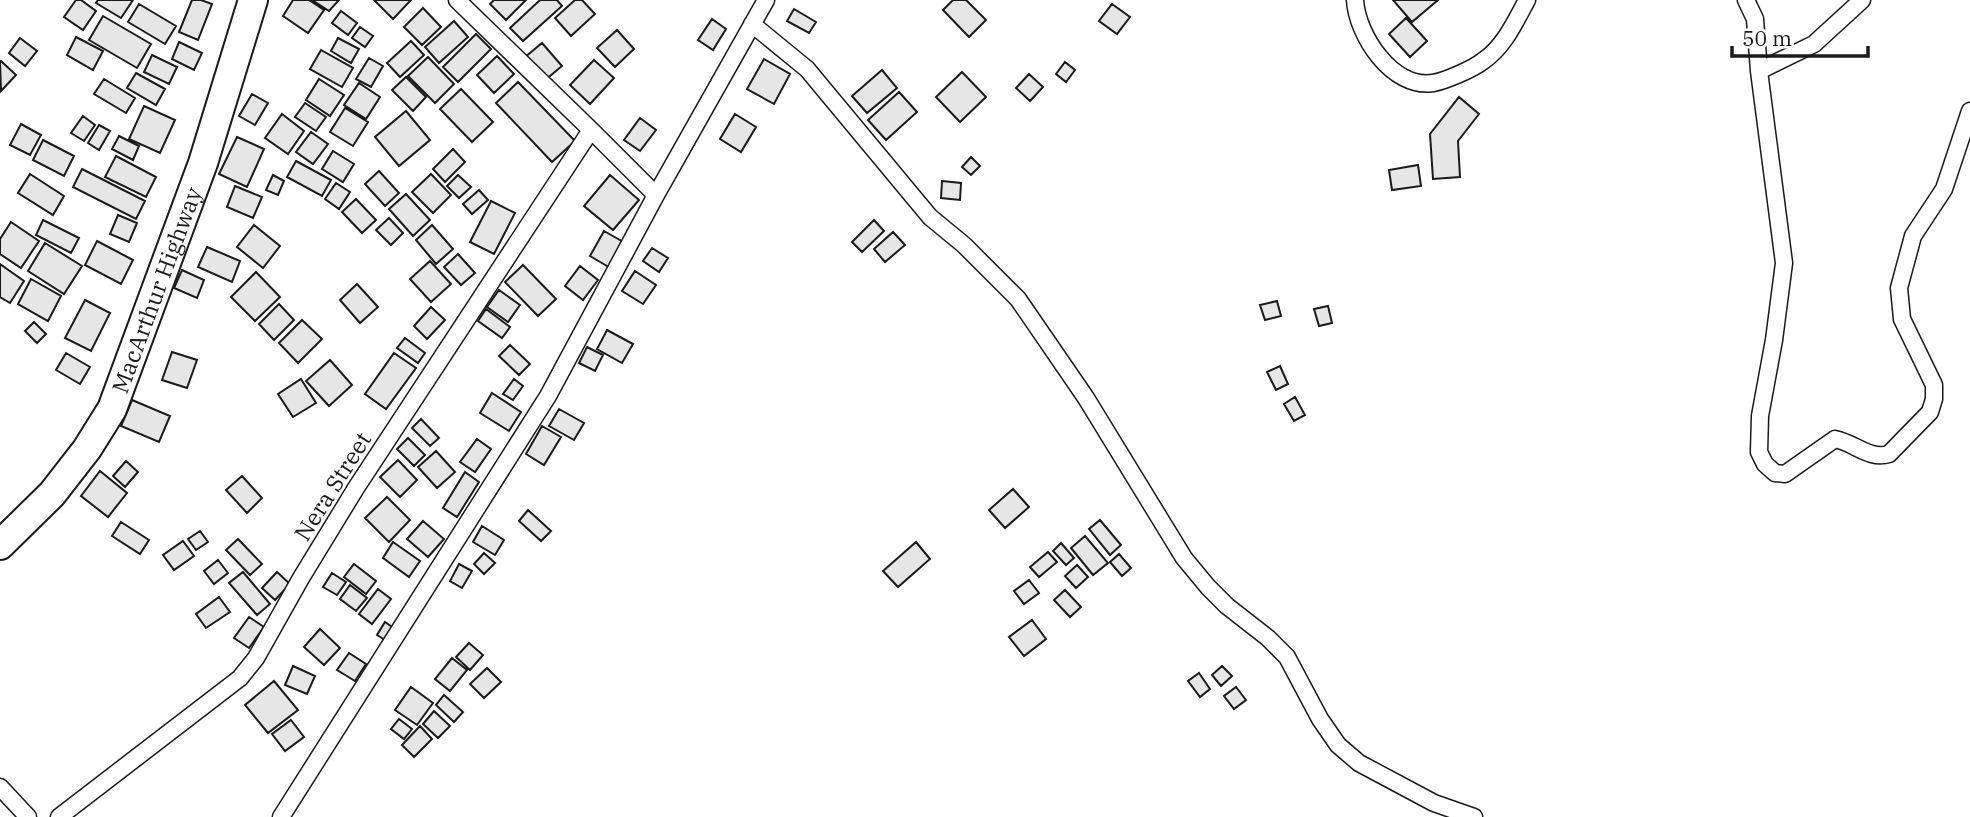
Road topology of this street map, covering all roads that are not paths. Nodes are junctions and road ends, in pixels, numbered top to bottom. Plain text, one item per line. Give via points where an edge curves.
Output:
1 (253, 0) edge
2 (457, 0) edge
3 (766, 0) edge
4 (1355, 0) edge
5 (1527, 0) edge
6 (1746, 0) edge
7 (1861, 0) edge
8 (752, 23) junction
9 (1759, 71) junction
10 (1970, 111) edge
11 (592, 130) junction
12 (656, 195) junction
13 (0, 545) edge
14 (0, 787) edge
15 (28, 817) edge
16 (59, 817) edge
17 (281, 817) edge
18 (1474, 817) edge

1 - 13 highway, MacArthur Highway via 202,163 112,410 52,494
2 - 11 street
3 - 8 street
4 - 5 street via 1366,38 1385,65 1410,80 1433,83 1484,61 1502,43
6 - 9 street via 1755,19
7 - 9 street via 1814,44
8 - 12 street
8 - 18 street via 807,69 930,217 1018,299 1086,398 1185,558 1227,606 1287,657 1338,745 1359,763 1423,797
9 - 10 street via 1784,263 1760,416 1759,452 1774,473 1785,474 1835,439 1872,455 1889,454 1930,412 1934,386 1902,318 1899,288 1913,236 1944,189
11 - 12 street
11 - 16 street, Nera Street via 356,488 256,658 240,678
12 - 17 street via 548,396
14 - 15 street

